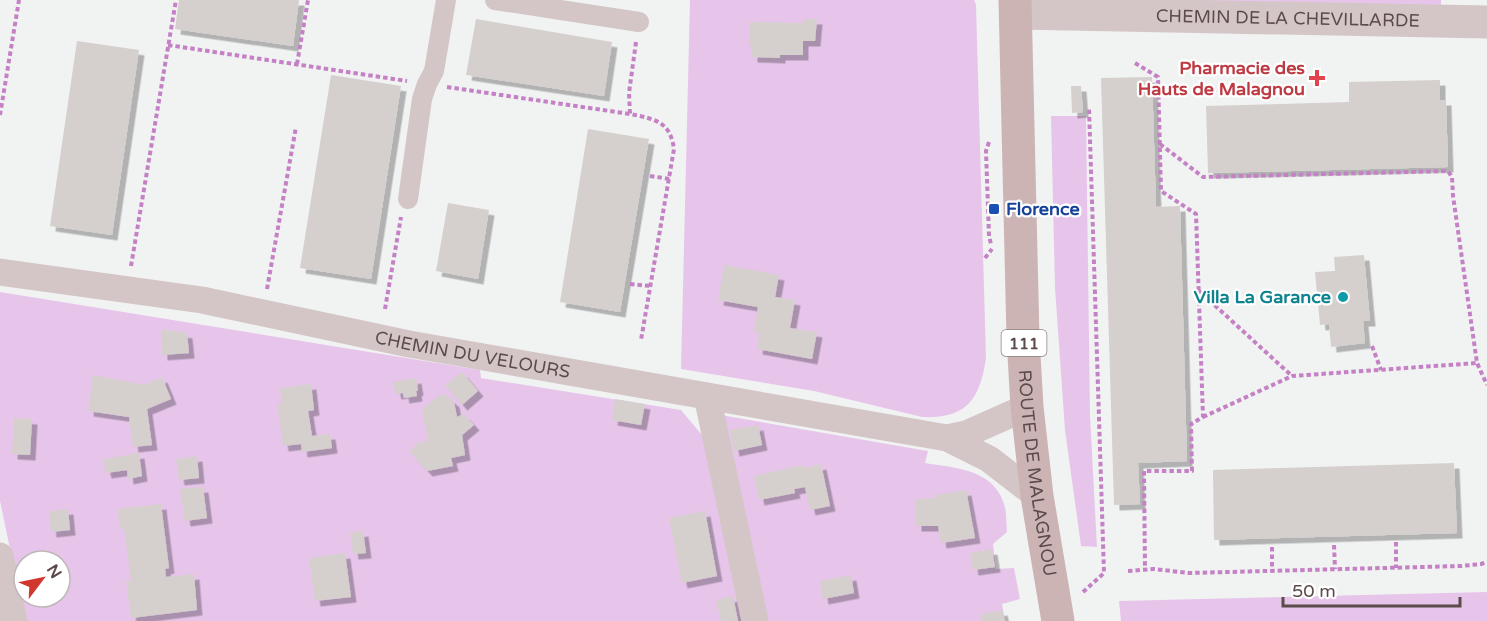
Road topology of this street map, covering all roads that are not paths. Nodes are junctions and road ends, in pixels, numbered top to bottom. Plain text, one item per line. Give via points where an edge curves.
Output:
1 (446, 0) edge
2 (495, 0) edge
3 (1015, 7) edge
4 (639, 22) road end
5 (1487, 22) edge
6 (408, 199) road end
7 (0, 272) edge
8 (707, 396) junction
9 (1028, 407) junction
10 (947, 438) junction
11 (1037, 496) junction
12 (0, 556) edge
13 (14, 621) edge
14 (755, 621) edge
15 (1058, 621) edge

1 - 6 street via 434,71 422,99
2 - 4 street
3 - 5 street, CHEMIN DE LA CHEVILLARDE
3 - 9 main road, ROUTE DE MALAGNOU / 111
7 - 8 street, CHEMIN DU VELOURS via 202,300 409,344
8 - 10 street, CHEMIN DU VELOURS
8 - 14 street
9 - 10 street, CHEMIN DU VELOURS via 966,434
9 - 11 main road, ROUTE DE MALAGNOU / 111
10 - 11 street, CHEMIN DU VELOURS via 989,459
11 - 15 main road, ROUTE DE MALAGNOU / 111
12 - 13 street

